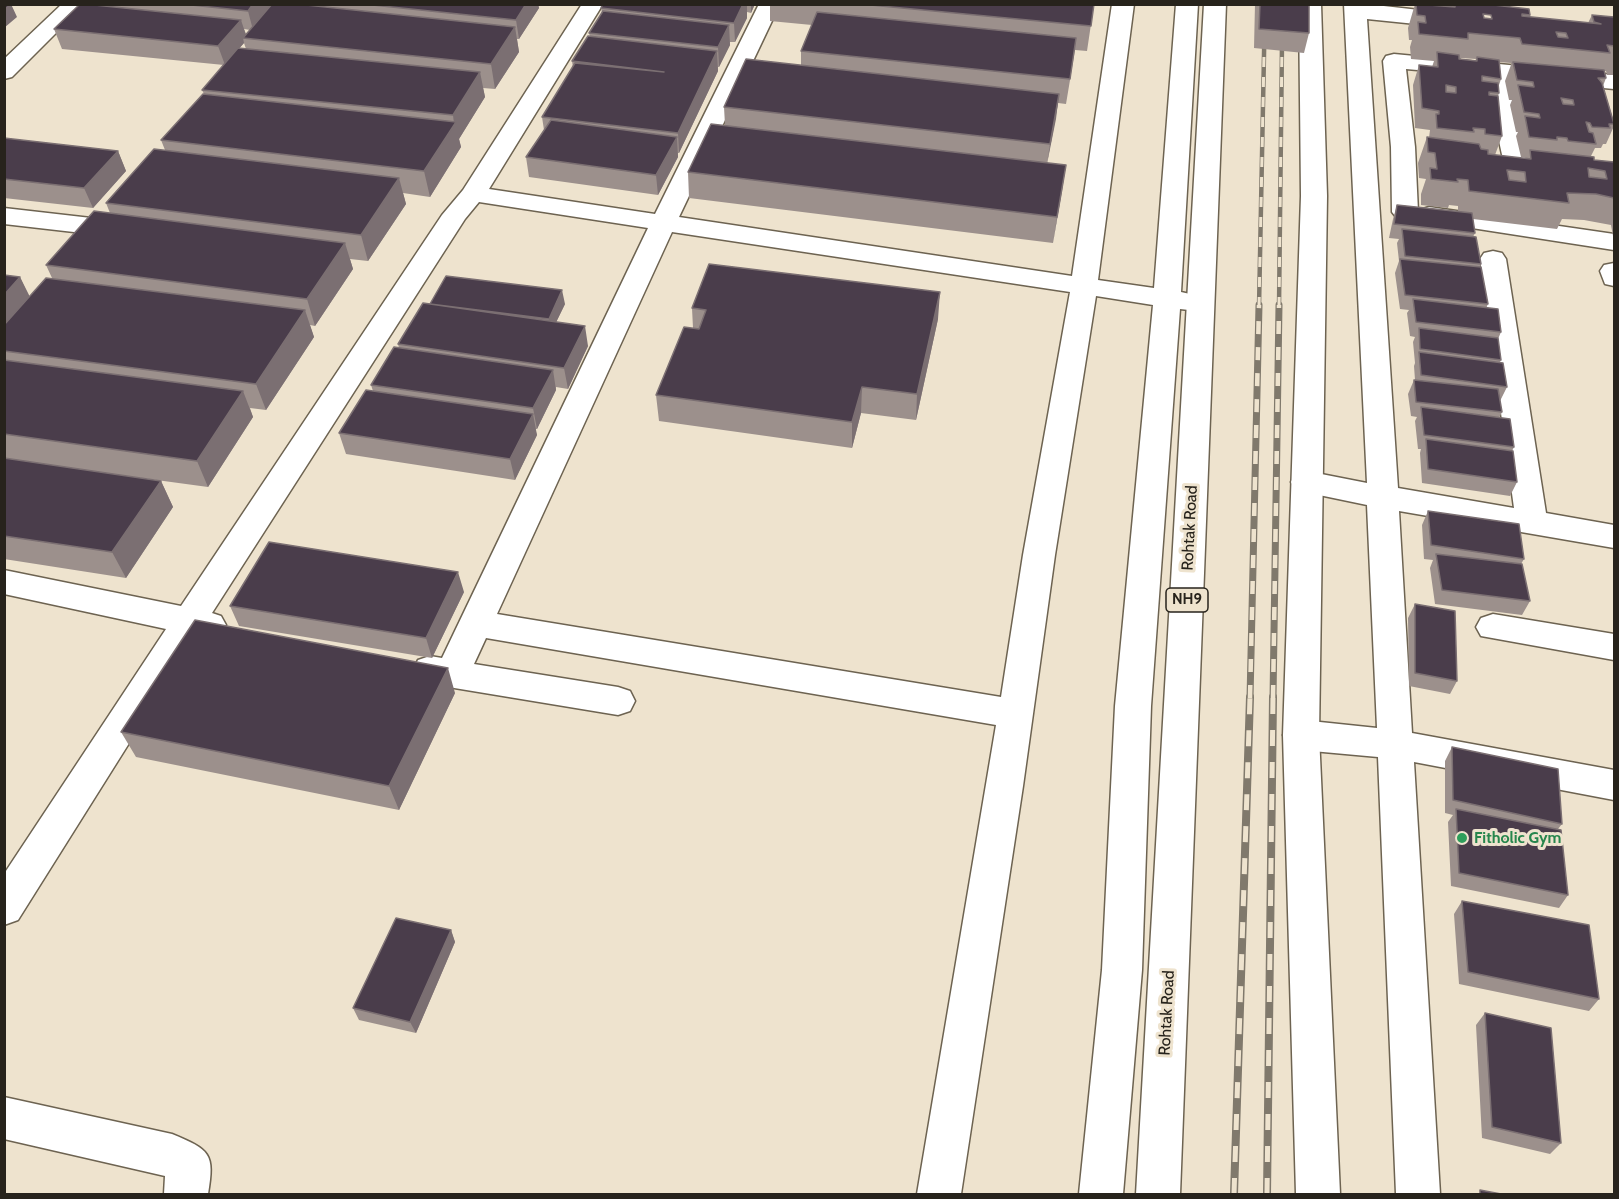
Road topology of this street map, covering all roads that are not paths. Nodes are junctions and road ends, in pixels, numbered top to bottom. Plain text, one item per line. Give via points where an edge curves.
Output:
1 (75, 4) edge
2 (593, 4) edge
3 (770, 4) edge
4 (1123, 4) edge
5 (1187, 4) edge
6 (1215, 4) edge
7 (1310, 4) edge
8 (1356, 8) edge
9 (1389, 15) junction
10 (1472, 23) edge
11 (1394, 61) junction
12 (1495, 71) junction
13 (4, 72) edge
14 (1614, 82) edge
15 (1516, 164) edge
16 (473, 194) junction
17 (1365, 205) junction
18 (1405, 212) junction
19 (4, 216) edge
20 (663, 224) junction
21 (101, 227) edge
22 (1614, 242) edge
23 (1493, 259) dead end
24 (1084, 286) junction
25 (1167, 299) junction
26 (1201, 304) junction
27 (1306, 482) junction
28 (1383, 497) junction
29 (1532, 522) junction
30 (1614, 536) edge
31 (4, 582) edge
32 (189, 621) junction
33 (475, 623) junction
34 (1492, 627) dead end
35 (235, 630) edge
36 (1614, 647) edge
37 (395, 662) edge
38 (452, 674) junction
39 (618, 701) dead end
40 (1016, 714) junction
41 (1301, 735) junction
42 (1394, 744) junction
43 (1614, 785) edge
44 (4, 908) edge
45 (4, 1118) edge
46 (186, 1194) edge
47 (939, 1194) edge
48 (1101, 1194) edge
49 (1158, 1194) edge
50 (1318, 1194) edge
51 (1418, 1194) edge

1 - 13 main road
2 - 16 main road
3 - 20 main road
4 - 24 main road
5 - 25 main road
6 - 26 main road, Rohtak Road / NH9
7 - 27 main road via 1314,196
8 - 9 main road
8 - 17 main road
9 - 10 main road
9 - 11 main road
11 - 12 main road
11 - 18 main road via 1414,149
12 - 14 main road
12 - 15 main road
16 - 20 main road
16 - 32 main road via 455,215
17 - 18 main road
17 - 28 main road
18 - 22 main road
19 - 21 main road
20 - 24 main road
20 - 33 main road
23 - 29 main road
24 - 25 main road
24 - 40 main road
25 - 26 main road
25 - 48 main road via 1133,706 1122,970
26 - 49 main road, Rohtak Road / NH9
27 - 28 main road
27 - 41 main road
28 - 29 main road
28 - 42 main road
29 - 30 main road
31 - 32 main road
32 - 35 main road
32 - 44 main road
33 - 38 main road
33 - 40 main road
34 - 36 main road
37 - 38 main road
38 - 39 main road
40 - 47 main road
41 - 42 main road
41 - 50 main road
42 - 43 main road
42 - 51 main road
45 - 46 main road via 172,1156 190,1166

